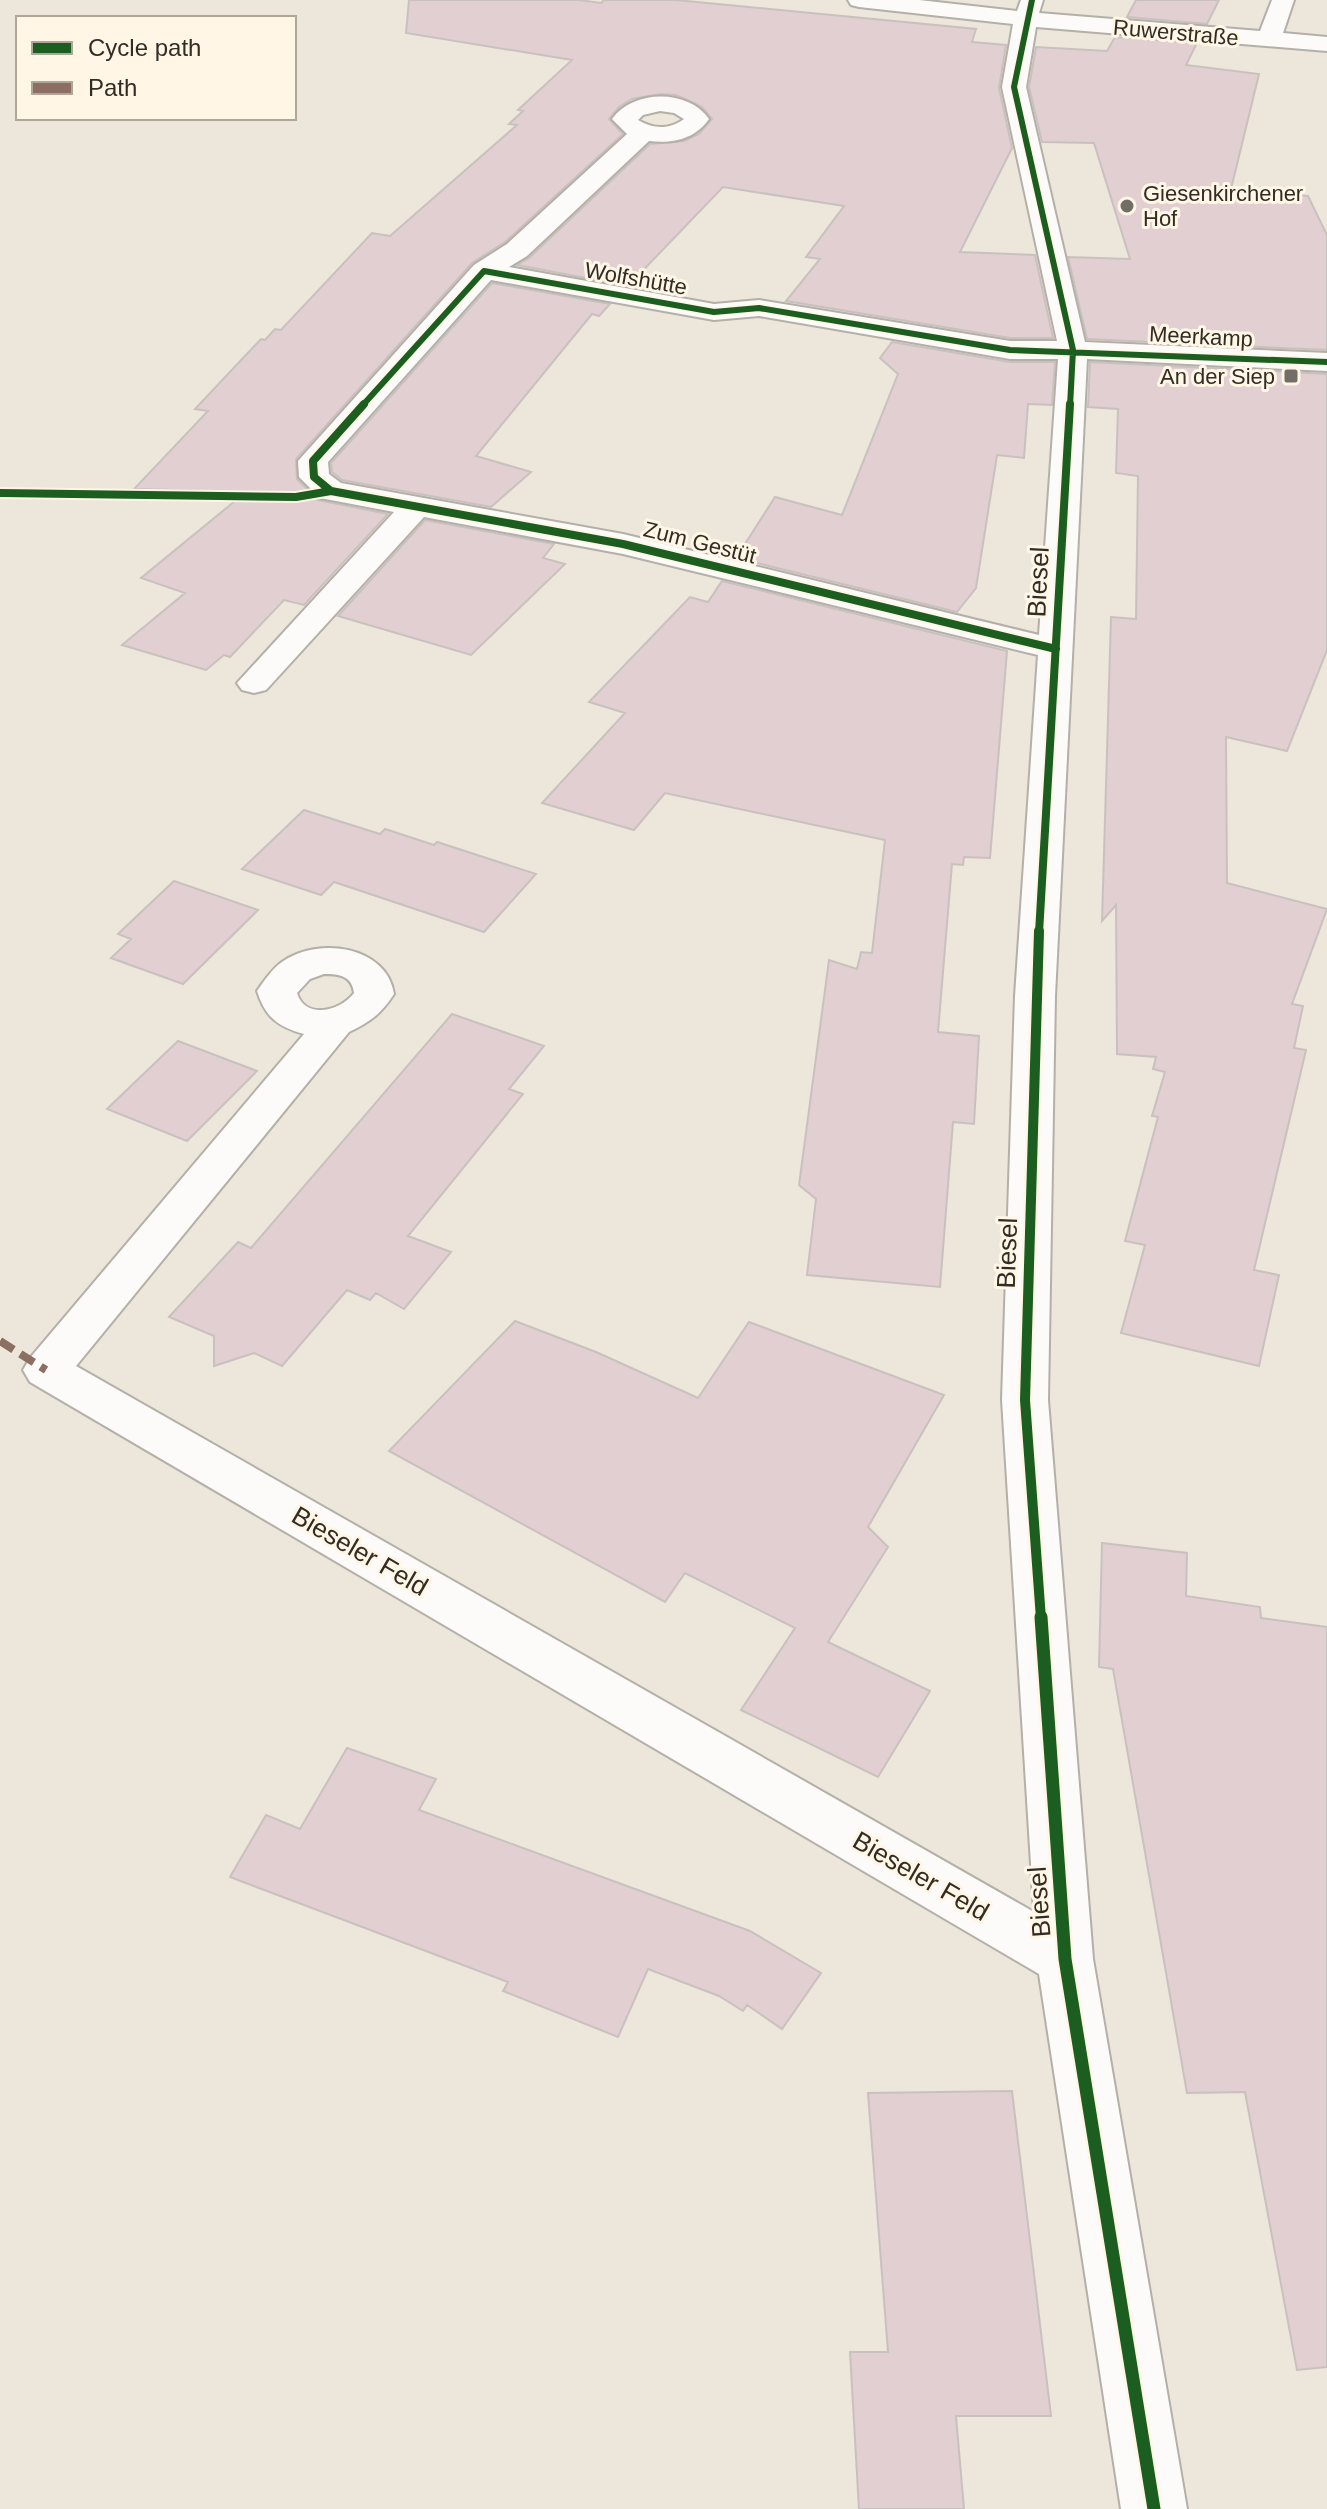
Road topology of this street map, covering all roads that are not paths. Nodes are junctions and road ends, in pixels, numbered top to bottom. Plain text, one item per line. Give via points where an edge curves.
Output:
1 (859, 0) edge
2 (1283, 0) edge
3 (1029, 9) edge
4 (1269, 40) junction
5 (1327, 44) edge
6 (644, 132) dead end
7 (484, 271) junction
8 (1073, 350) junction
9 (1327, 362) edge
10 (417, 506) junction
11 (1056, 649) junction
12 (254, 683) dead end
13 (335, 1023) dead end
14 (1065, 1959) junction
15 (1154, 2509) edge

1 - 3 street, Ruwerstraße
2 - 4 street
3 - 4 street, Ruwerstraße
3 - 8 street, Biesel via 1014,87
4 - 5 street, Ruwerstraße
6 - 7 street via 517,250
7 - 8 street, Wolfshütte via 714,312 759,308 1010,350
7 - 10 street, Zum Gestüt via 313,461 314,477 331,491
8 - 9 street, Meerkamp
8 - 11 street, Biesel
10 - 11 street, Zum Gestüt via 623,544
10 - 12 street
11 - 14 street, Biesel via 1035,996 1025,1400
13 - 14 street, Bieseler Feld via 46,1370
14 - 15 street, Biesel

